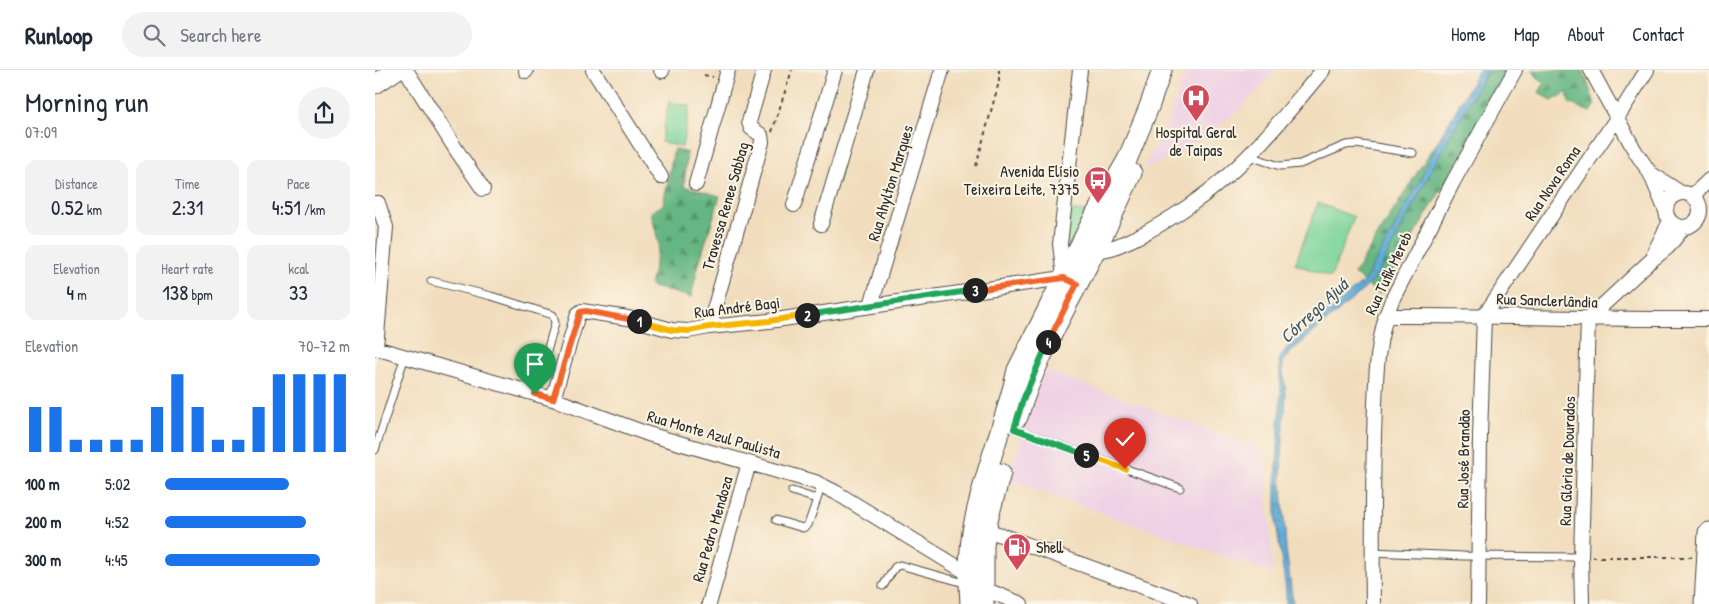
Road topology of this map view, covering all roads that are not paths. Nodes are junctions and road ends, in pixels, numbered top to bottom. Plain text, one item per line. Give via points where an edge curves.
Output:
1 (396, 70) edge
2 (406, 70) edge
3 (593, 70) edge
4 (728, 70) edge
5 (764, 70) edge
6 (835, 70) edge
7 (867, 70) edge
8 (942, 70) edge
9 (1080, 70) edge
10 (1162, 70) edge
11 (1174, 70) edge
12 (1323, 70) edge
13 (1515, 70) edge
14 (1591, 70) edge
15 (1647, 70) edge
16 (375, 84) edge
17 (1617, 118) junction
18 (1413, 152) dead end
19 (1249, 156) junction
20 (1132, 161) junction
21 (1650, 173) junction
22 (661, 177) dead end
23 (1709, 180) edge
24 (696, 184) dead end
25 (483, 189) dead end
26 (1709, 193) edge
27 (1686, 194) junction
28 (375, 203) edge
29 (794, 205) dead end
30 (1700, 210) junction
31 (1668, 216) junction
32 (821, 224) dead end
33 (1684, 227) junction
34 (1088, 248) junction
35 (379, 258) edge
36 (1648, 262) junction
37 (431, 281) dead end
38 (1071, 281) junction
39 (871, 305) junction
40 (1385, 316) junction
41 (1485, 316) junction
42 (1588, 319) junction
43 (1709, 319) edge
44 (709, 327) junction
45 (376, 348) edge
46 (405, 356) junction
47 (535, 394) junction
48 (553, 399) junction
49 (1014, 429) junction
50 (375, 450) edge
51 (753, 464) junction
52 (822, 485) junction
53 (1180, 488) dead end
54 (792, 491) dead end
55 (816, 499) junction
56 (776, 520) dead end
57 (979, 527) junction
58 (1709, 533) edge
59 (1372, 552) junction
60 (1478, 556) junction
61 (1581, 557) junction
62 (883, 586) dead end
63 (976, 588) edge
64 (709, 604) edge
65 (716, 604) edge
66 (970, 604) edge
67 (1021, 604) edge
68 (1190, 604) edge
69 (1373, 604) edge
70 (1478, 604) edge
71 (1581, 604) edge
72 (1705, 604) edge

1 - 16 main road
2 - 25 street
3 - 22 street
4 - 24 street
5 - 44 street, Travessa Renee Sabbag via 749,122 762,140
6 - 29 street
7 - 32 street
8 - 39 street, Rua Ahylton Marques
9 - 38 street via 1060,244
10 - 20 main road
11 - 20 main road via 1166,96
12 - 19 street
13 - 40 street, Rua Tufik Mereb
14 - 17 street
15 - 17 street, Rua Nova Roma
17 - 21 street
17 - 41 street, Rua Nova Roma
18 - 19 lane via 1346,145 1300,164 1280,166
19 - 34 street via 1211,189 1167,219 1111,248
20 - 34 main road
21 - 27 street
21 - 31 street
23 - 27 street
26 - 30 street
27 - 30 street via 1699,204
27 - 31 street via 1671,197
28 - 35 street via 378,203 386,227
30 - 33 street via 1696,221
31 - 33 street via 1676,226
31 - 36 street via 1662,241
33 - 36 street via 1668,247
34 - 38 main road
35 - 45 street
36 - 42 street
37 - 47 lane via 553,315 555,323
38 - 39 street, Rua André Bagi
38 - 49 main road
38 - 57 main road via 1048,307 1017,370
39 - 44 street, Rua André Bagi
40 - 41 street, Rua Sanclerlândia
40 - 59 street, Rua Tufik Mereb via 1377,359
41 - 42 street, Rua Sanclerlândia
41 - 60 street, Rua José Brandão
42 - 43 street, Rua Sanclerlândia
42 - 61 street, Rua Glória de Dourados
44 - 48 street, Rua André Bagi via 679,331 582,311 578,314
45 - 46 street, Rua Monte Azul Paulista
46 - 47 street, Rua Monte Azul Paulista
46 - 50 lane
47 - 48 street, Rua Monte Azul Paulista
48 - 51 street, Rua Monte Azul Paulista via 622,425
49 - 53 lane
49 - 57 main road
51 - 52 street, Rua Monte Azul Paulista
51 - 64 street, Rua Pedro Mendoza
51 - 65 street, Rua Pedro Mendoza
52 - 55 lane
52 - 63 street, Rua Monte Azul Paulista
54 - 55 lane
55 - 56 lane via 808,525 803,528
57 - 63 main road via 983,546
57 - 68 street
58 - 72 main road
59 - 60 lane
59 - 69 street, Rua Tufik Mereb
60 - 61 lane
60 - 70 street, Rua José Brandão
61 - 71 street, Rua Glória de Dourados
62 - 63 lane via 900,565
63 - 66 main road
63 - 67 street, Rua Monte Azul Paulista

